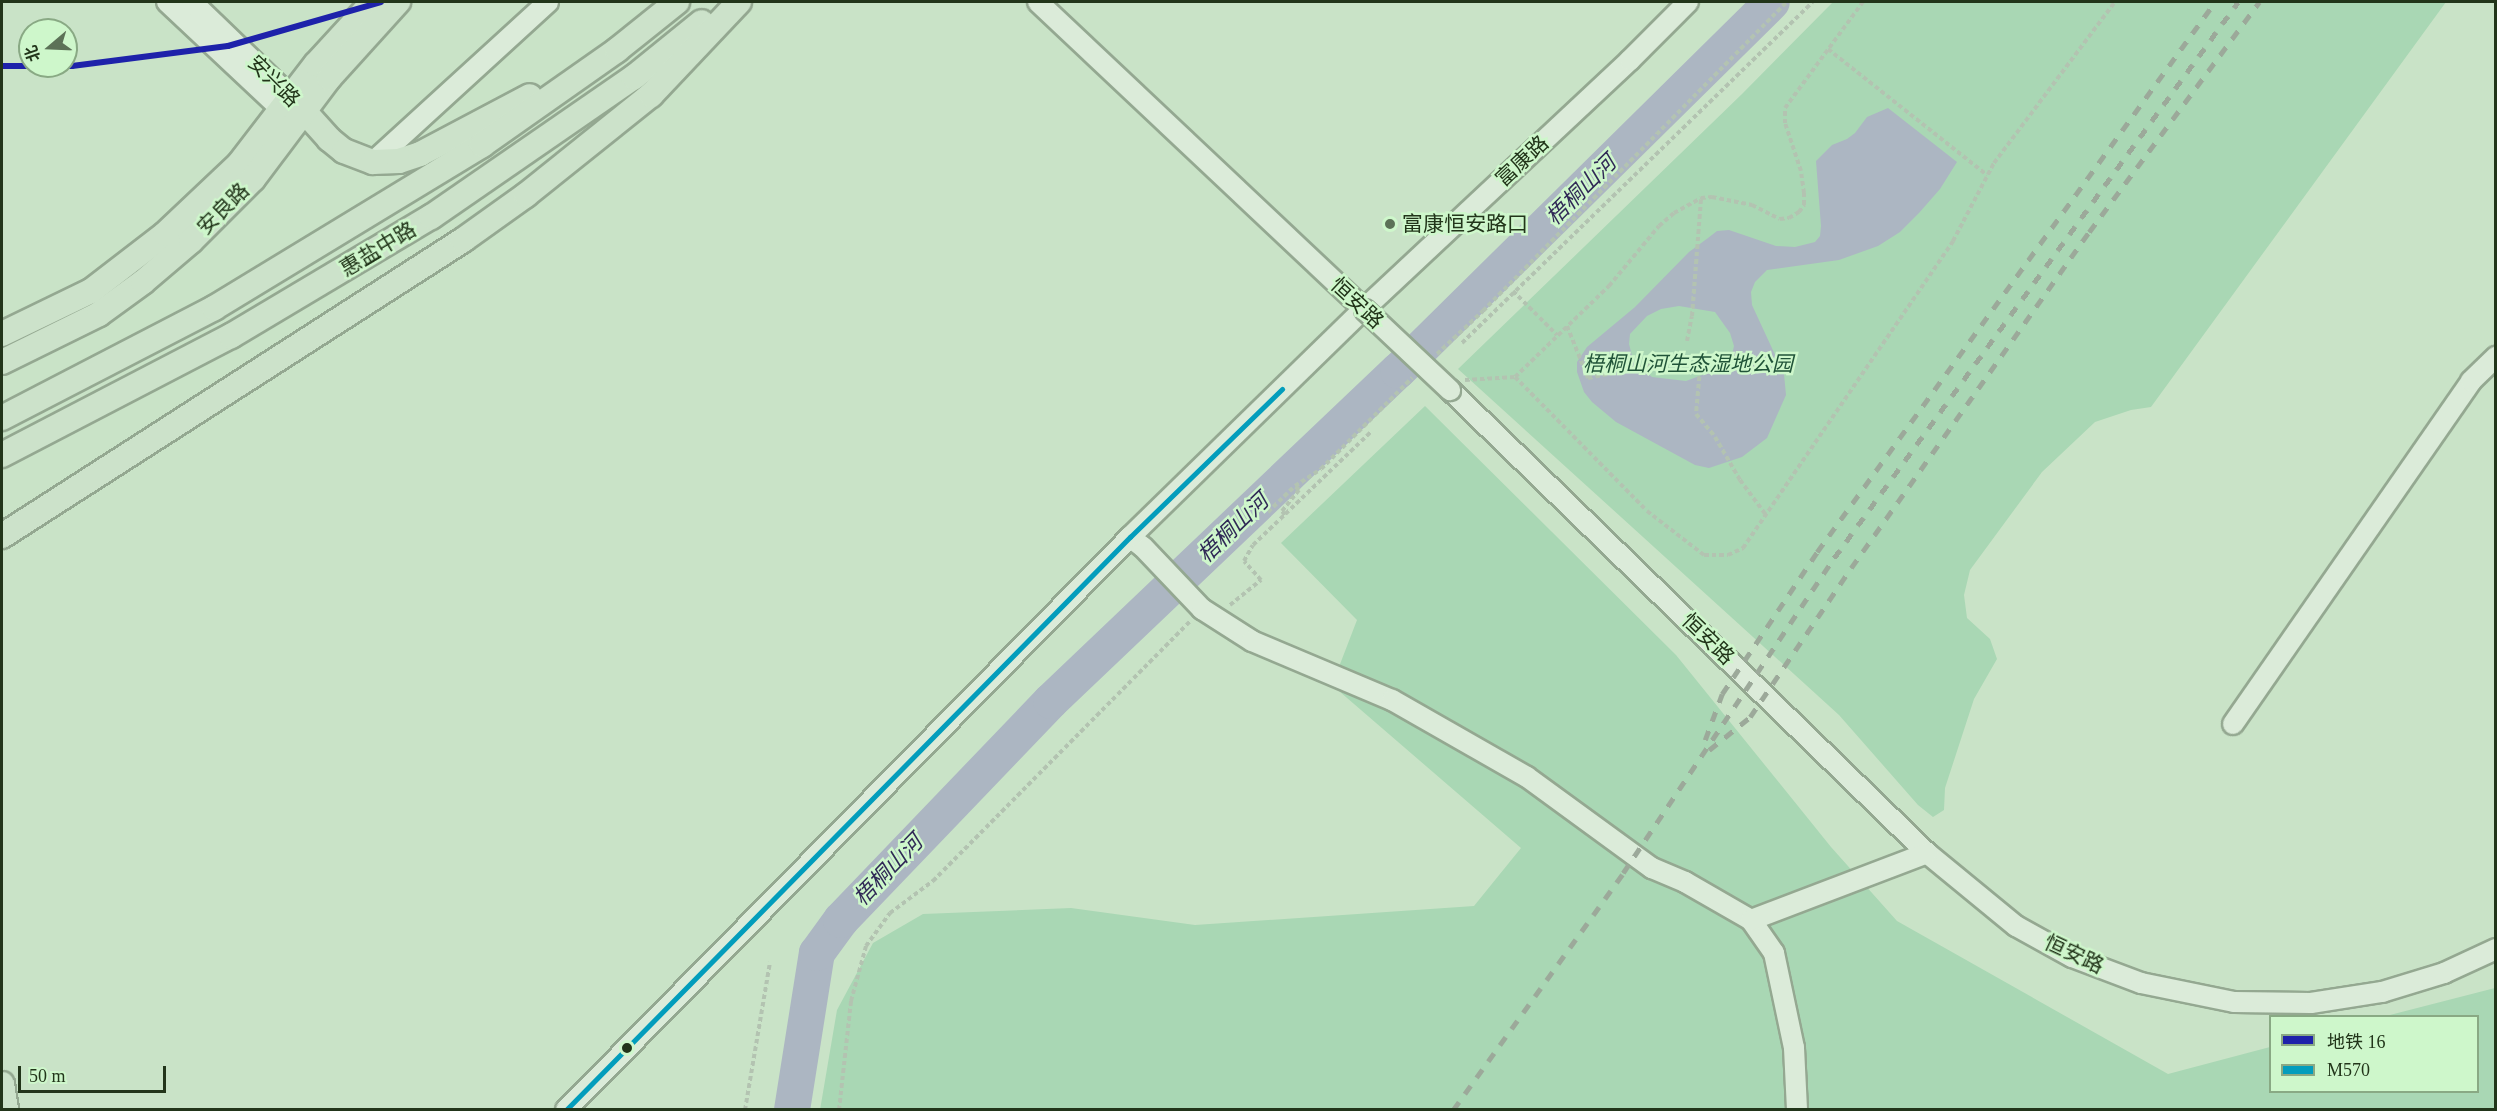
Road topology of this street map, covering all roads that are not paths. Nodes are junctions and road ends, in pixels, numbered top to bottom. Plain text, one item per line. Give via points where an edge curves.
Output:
1 (167, 2) edge
2 (192, 2) edge
3 (373, 2) edge
4 (398, 2) edge
5 (548, 2) edge
6 (677, 2) edge
7 (728, 2) edge
8 (739, 2) edge
9 (1038, 2) edge
10 (1688, 2) edge
11 (617, 50) junction
12 (292, 105) junction
13 (373, 162) junction
14 (1365, 310) junction
15 (2, 334) edge
16 (2496, 357) edge
17 (2, 362) edge
18 (2, 418) edge
19 (2, 455) edge
20 (2, 536) edge
21 (1137, 542) junction
22 (2233, 724) dead end
23 (1927, 853) junction
24 (1751, 920) junction
25 (2496, 949) edge
26 (2, 1084) edge
27 (6, 1110) edge
28 (566, 1110) edge
29 (1797, 1110) edge

1 - 12 street, 安兴路
2 - 12 street, 安兴路
3 - 12 main road, 安良路 via 316,64
4 - 12 main road, 安良路 via 329,78
5 - 13 street
6 - 11 main road, 惠盐中路
7 - 19 main road, 惠盐中路 via 634,77 431,217 231,336
8 - 20 main road via 651,94 526,195 424,265
9 - 14 street, 恒安路
10 - 14 street, 富康路
11 - 13 main road via 420,154 399,161
11 - 18 main road, 惠盐中路 via 482,145 214,308
12 - 13 main road via 329,139 351,154
12 - 15 main road, 安良路 via 239,164 165,234 91,291
12 - 17 main road, 安良路 via 253,179 191,241 99,314
14 - 21 street, 富康路
14 - 23 street, 恒安路, bridge
16 - 22 street via 2470,381
21 - 24 street via 1197,605 1252,640 1402,706 1527,777 1652,868
21 - 28 street, 富康路
23 - 24 street
23 - 25 street, 恒安路 via 2016,926 2072,957 2141,983 2234,1002 2311,1003 2382,992 2444,973
24 - 29 street via 1774,953 1794,1048
26 - 27 main road

